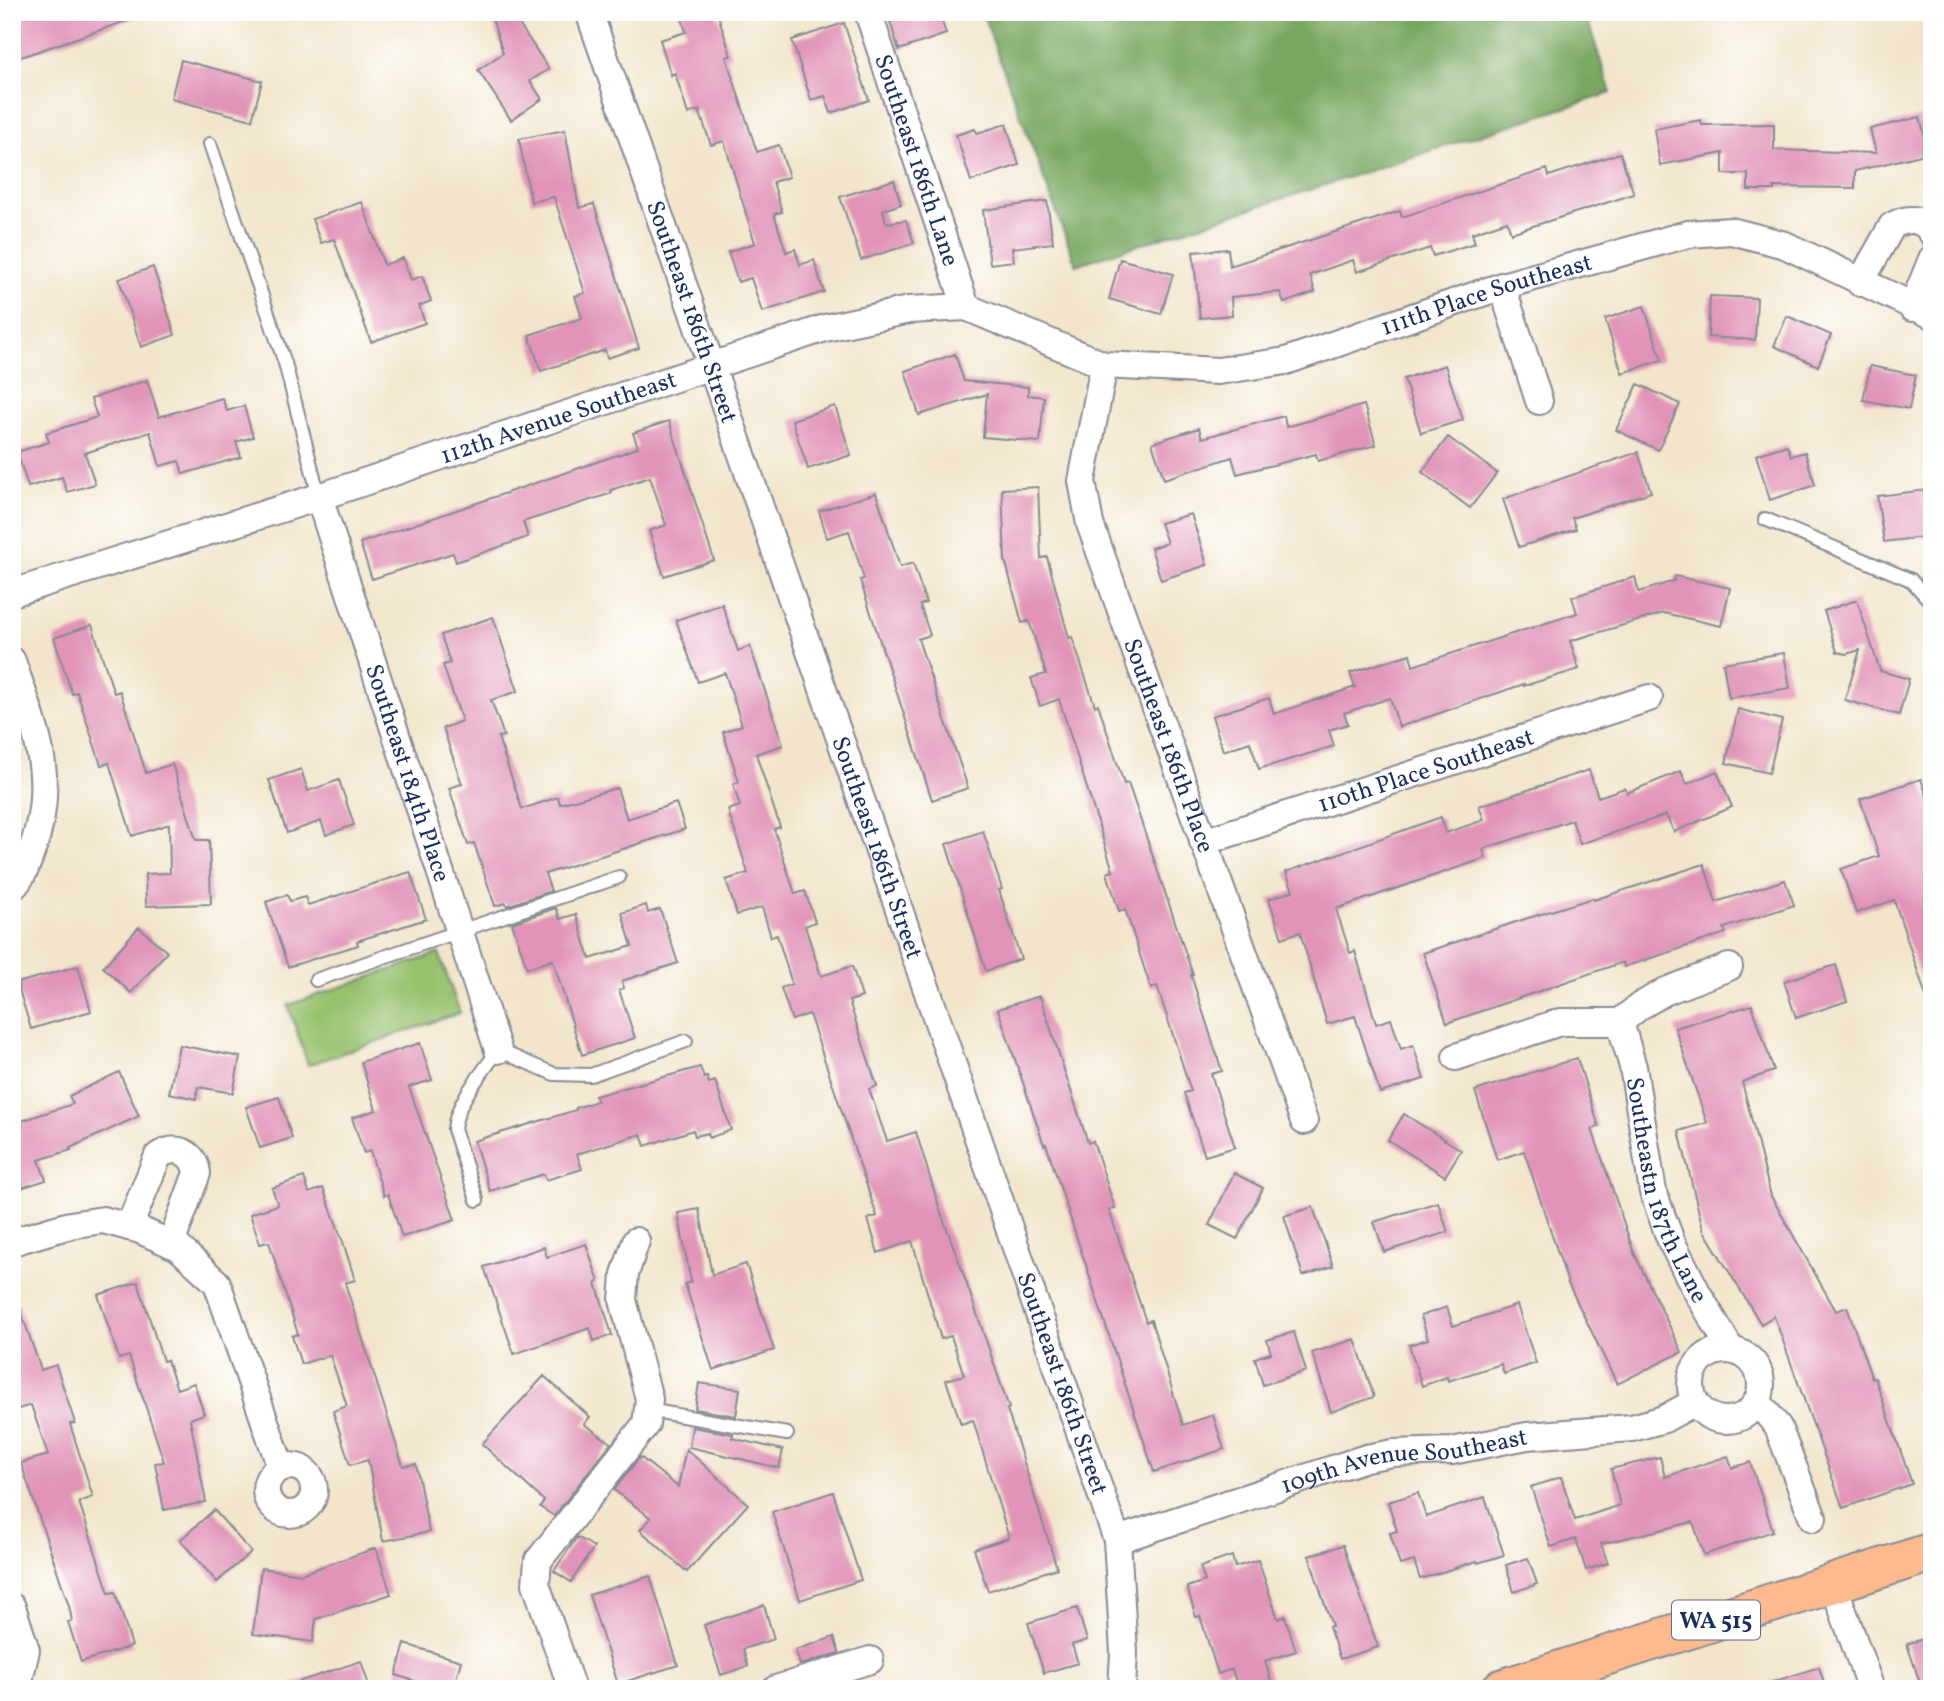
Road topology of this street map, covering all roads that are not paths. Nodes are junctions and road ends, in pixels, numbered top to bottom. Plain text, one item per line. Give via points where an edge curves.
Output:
1 (589, 12) edge
2 (868, 12) edge
3 (210, 144) dead end
4 (1932, 233) edge
5 (1932, 260) edge
6 (1860, 283) junction
7 (1502, 286) junction
8 (966, 307) junction
9 (1922, 312) edge
10 (1104, 365) junction
11 (712, 367) junction
12 (1539, 401) dead end
13 (318, 497) junction
14 (1765, 519) dead end
15 (12, 593) edge
16 (1932, 603) edge
17 (12, 661) edge
18 (1649, 698) dead end
19 (1203, 842) junction
20 (619, 877) dead end
21 (12, 888) edge
22 (460, 932) junction
23 (1729, 967) dead end
24 (316, 980) dead end
25 (1620, 1022) junction
26 (686, 1041) dead end
27 (498, 1050) junction
28 (1456, 1058) dead end
29 (1304, 1121) dead end
30 (477, 1200) dead end
31 (135, 1228) junction
32 (636, 1241) dead end
33 (12, 1242) edge
34 (171, 1244) junction
35 (1731, 1350) junction
36 (1757, 1401) junction
37 (1695, 1402) junction
38 (648, 1410) junction
39 (787, 1434) dead end
40 (281, 1468) dead end
41 (1813, 1518) dead end
42 (1118, 1540) junction
43 (1932, 1552) edge
44 (1833, 1583) junction
45 (12, 1607) edge
46 (870, 1660) dead end
47 (17, 1689) edge
48 (572, 1689) edge
49 (776, 1689) edge
50 (1122, 1689) edge
51 (1501, 1689) edge
52 (1871, 1689) edge

1 - 11 street, Southeast 186th Street
2 - 8 street, Southeast 186th Lane
3 - 13 lane via 285,363
4 - 6 street via 1910,219 1892,226
5 - 9 street, 111th Place Southeast
6 - 7 street, 111th Place Southeast via 1785,245 1731,231 1688,234
6 - 9 street, 111th Place Southeast
7 - 10 street, 111th Place Southeast via 1286,361 1218,371
7 - 12 street
8 - 10 street, 112th Avenue Southeast
8 - 11 street, 112th Avenue Southeast via 909,310 825,328
10 - 19 street, Southeast 186th Place via 1082,481 1090,524
11 - 13 street, 112th Avenue Southeast
11 - 42 street, Southeast 186th Street
13 - 15 street, 112th Avenue Southeast
13 - 22 street, Southeast 184th Place
14 - 16 lane via 1911,580
17 - 21 street via 38,736 46,784 36,839 21,879
18 - 19 street, 110th Place Southeast
19 - 29 street, Southeast 186th Place
20 - 22 lane
22 - 24 lane
22 - 27 street, Southeast 184th Place
23 - 25 street via 1666,991
25 - 28 street via 1560,1022
25 - 35 street, Southeastn 187th Lane via 1633,1067 1653,1192 1671,1241
26 - 27 lane via 591,1076 554,1074
27 - 30 lane via 455,1118 454,1129
31 - 33 street via 103,1220
31 - 34 street
31 - 34 street via 158,1156 166,1151 184,1152 196,1164 197,1173
32 - 38 street via 625,1274 623,1300
34 - 40 street via 217,1283
35 - 36 street, Southeastn 187th Lane via 1742,1353 1757,1369 1761,1390
35 - 37 street via 1700,1360 1691,1381
36 - 37 street via 1742,1416 1721,1420
36 - 41 street via 1778,1427
37 - 42 street, 109th Avenue Southeast via 1664,1419 1632,1428 1527,1436 1452,1451 1366,1458
38 - 39 lane
38 - 48 street via 646,1424 538,1561 536,1584
42 - 50 street, Southeast 186th Street
43 - 44 main road, WA 515
44 - 51 main road, WA 515
44 - 52 street
45 - 47 street via 26,1650
46 - 49 street

